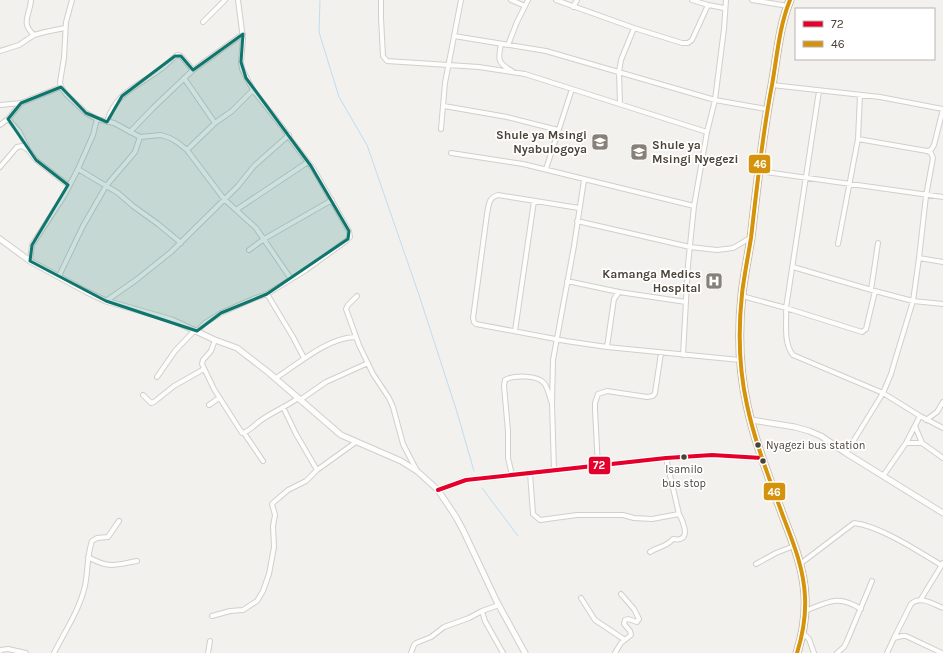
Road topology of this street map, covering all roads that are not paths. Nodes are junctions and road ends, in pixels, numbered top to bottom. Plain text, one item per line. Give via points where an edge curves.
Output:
1 (31, 0) edge
2 (72, 0) edge
3 (225, 0) edge
4 (238, 0) edge
5 (381, 0) edge
6 (461, 0) edge
7 (511, 0) edge
8 (528, 0) edge
9 (556, 0) edge
10 (577, 0) edge
11 (692, 0) edge
12 (726, 0) edge
13 (752, 0) edge
14 (789, 3) edge
15 (708, 5) junction
16 (525, 6) junction
17 (574, 6) junction
18 (724, 8) junction
19 (203, 22) dead end
20 (65, 28) junction
21 (634, 28) junction
22 (243, 34) junction
23 (34, 35) junction
24 (454, 36) junction
25 (501, 44) junction
26 (508, 45) junction
27 (0, 51) edge
28 (448, 65) junction
29 (193, 70) junction
30 (514, 72) junction
31 (619, 72) junction
32 (184, 78) junction
33 (772, 85) junction
34 (61, 87) junction
35 (572, 89) junction
36 (253, 90) junction
37 (819, 91) junction
38 (860, 95) junction
39 (715, 100) junction
40 (21, 103) junction
41 (620, 104) junction
42 (0, 105) edge
43 (444, 106) junction
44 (766, 109) junction
45 (943, 109) edge
46 (97, 119) junction
47 (8, 120) junction
48 (107, 122) junction
49 (215, 123) junction
50 (0, 125) edge
51 (441, 129) dead end
52 (558, 130) junction
53 (130, 132) junction
54 (708, 132) junction
55 (288, 135) junction
56 (140, 137) junction
57 (858, 140) junction
58 (29, 150) junction
59 (187, 150) junction
60 (927, 151) junction
61 (451, 153) dead end
62 (308, 162) junction
63 (0, 167) edge
64 (78, 169) junction
65 (546, 169) junction
66 (758, 171) junction
67 (806, 177) junction
68 (584, 180) junction
69 (850, 183) junction
70 (68, 185) junction
71 (106, 186) junction
72 (926, 196) junction
73 (943, 197) edge
74 (224, 199) junction
75 (332, 200) junction
76 (534, 201) junction
77 (694, 206) junction
78 (579, 208) junction
79 (236, 210) junction
80 (577, 221) junction
81 (750, 238) junction
82 (0, 239) edge
83 (264, 239) junction
84 (181, 243) junction
85 (878, 243) dead end
86 (838, 244) dead end
87 (690, 247) junction
88 (249, 250) dead end
89 (919, 258) junction
90 (30, 260) junction
91 (943, 262) edge
92 (793, 267) junction
93 (59, 276) junction
94 (291, 279) junction
95 (568, 281) junction
96 (873, 291) junction
97 (619, 292) junction
98 (267, 294) junction
99 (357, 296) dead end
100 (742, 296) junction
101 (106, 301) junction
102 (913, 301) junction
103 (686, 302) junction
104 (943, 304) edge
105 (786, 308) junction
106 (196, 331) junction
107 (515, 331) junction
108 (355, 337) junction
109 (556, 339) junction
110 (215, 340) junction
111 (607, 347) junction
112 (661, 353) junction
113 (683, 355) junction
114 (304, 358) junction
115 (740, 360) junction
116 (368, 363) junction
117 (204, 369) junction
118 (157, 377) dead end
119 (276, 378) junction
120 (883, 393) junction
121 (143, 395) dead end
122 (219, 398) junction
123 (299, 399) junction
124 (943, 402) edge
125 (552, 403) junction
126 (209, 405) dead end
127 (283, 408) junction
128 (920, 416) junction
129 (751, 420) junction
130 (926, 420) junction
131 (915, 426) junction
132 (943, 428) edge
133 (244, 433) junction
134 (356, 442) junction
135 (906, 443) junction
136 (922, 443) junction
137 (846, 453) junction
138 (666, 458) junction
139 (762, 458) junction
140 (943, 458) edge
141 (263, 461) dead end
142 (598, 466) junction
143 (317, 470) junction
144 (417, 471) junction
145 (554, 471) junction
146 (530, 474) junction
147 (512, 475) junction
148 (883, 476) junction
149 (438, 490) junction
150 (943, 513) edge
151 (679, 514) junction
152 (119, 521) dead end
153 (794, 546) junction
154 (650, 552) dead end
155 (88, 557) junction
156 (137, 561) dead end
157 (756, 564) dead end
158 (800, 564) junction
159 (942, 564) edge
160 (872, 581) dead end
161 (621, 594) dead end
162 (581, 598) dead end
163 (921, 599) junction
164 (499, 605) junction
165 (943, 608) edge
166 (861, 609) junction
167 (482, 610) junction
168 (805, 612) junction
169 (212, 616) dead end
170 (803, 634) junction
171 (894, 638) junction
172 (625, 640) junction
173 (210, 641) dead end
174 (0, 651) edge
175 (523, 652) edge
176 (26, 653) edge
177 (54, 653) edge
178 (208, 653) edge
179 (411, 653) edge
180 (503, 653) edge
181 (615, 653) edge
182 (797, 653) edge
183 (814, 653) edge
184 (837, 653) edge
185 (887, 653) edge
186 (942, 653) edge

1 - 23 street via 26,25
2 - 20 street
3 - 19 street
4 - 22 street
5 - 28 street via 383,56 387,61
6 - 24 street
7 - 16 street
8 - 16 street
9 - 17 street
10 - 17 street
11 - 15 street
12 - 18 street
13 - 14 street
14 - 33 highway via 780,36
15 - 18 street
15 - 21 street via 692,40 688,43
16 - 26 street
17 - 21 street
18 - 39 street via 724,29
20 - 23 street
20 - 34 street
21 - 31 street via 620,60
22 - 29 street
22 - 36 street via 240,62
23 - 27 street via 19,45
24 - 25 street
24 - 28 street
25 - 26 street
25 - 30 street via 500,61 503,66
26 - 31 street via 546,51
28 - 30 street
28 - 43 street
29 - 32 street
29 - 48 street via 181,56 177,55 122,96 111,110
30 - 35 street
31 - 39 street
31 - 41 street
32 - 49 street
32 - 53 street
33 - 37 street
33 - 44 highway
34 - 40 street
34 - 46 street via 78,107
35 - 41 street
35 - 52 street
36 - 49 street via 232,111
36 - 55 street
37 - 38 street
37 - 67 street
38 - 45 street
38 - 57 street
39 - 44 street
39 - 54 street
40 - 42 street
40 - 47 street
41 - 54 street
43 - 51 street
43 - 52 street via 507,117
44 - 66 highway
45 - 60 street via 934,145
46 - 48 street
46 - 64 street
47 - 50 street
47 - 58 street via 19,131
48 - 53 street
49 - 59 street
52 - 65 street
53 - 56 street
54 - 77 street
55 - 62 street
55 - 74 street via 254,166
56 - 59 street via 165,136
56 - 71 street via 135,152
57 - 60 street
57 - 69 street
58 - 63 street via 22,146 17,147
58 - 70 street via 36,160
59 - 74 street
60 - 72 street via 932,153 933,158
61 - 65 street
62 - 75 street
62 - 79 street
64 - 70 street
64 - 71 street
65 - 68 street
66 - 67 street
66 - 81 highway
67 - 69 street
67 - 92 street
68 - 77 street
68 - 78 street
69 - 72 street
69 - 86 street
70 - 90 street via 64,196 32,245
71 - 84 street
71 - 93 street
72 - 73 street
72 - 89 street
74 - 79 street
74 - 84 street
75 - 83 street
75 - 94 street via 350,237
76 - 78 street
76 - 107 street
76 - 107 street via 496,195 490,201 487,214 473,320 476,324
77 - 87 street
78 - 80 street
79 - 83 street
80 - 87 street
80 - 95 street
81 - 87 street via 726,250
81 - 100 highway
82 - 90 street
83 - 88 street
83 - 94 street
84 - 101 street
85 - 96 street
87 - 103 street
89 - 91 street
89 - 102 street
90 - 93 street
92 - 96 street
92 - 105 street
93 - 101 street
94 - 98 street
95 - 97 street
95 - 109 street
96 - 102 street
96 - 105 street via 866,329 862,332
97 - 103 street
97 - 111 street via 614,299
98 - 106 street via 221,313
98 - 114 street
99 - 108 street via 346,309 351,318
100 - 105 street
100 - 115 highway
101 - 106 street via 152,314
102 - 104 street
102 - 120 street
103 - 113 street
105 - 120 street via 787,344 793,354
106 - 110 street
106 - 118 street via 175,351
107 - 109 street
108 - 114 street via 342,339
108 - 116 street
109 - 111 street
109 - 125 street
110 - 117 street via 211,351 202,362
110 - 119 street via 237,348
111 - 112 street
112 - 113 street
112 - 142 street via 653,396 607,391 598,394 595,403
113 - 115 street
114 - 119 street
115 - 129 highway via 746,404
116 - 123 street via 326,382
116 - 144 street via 389,398 403,444
117 - 121 street via 174,386 154,402 151,403
117 - 122 street
119 - 123 street
120 - 128 street
120 - 137 street
122 - 126 street
122 - 133 street
123 - 127 street
123 - 134 street via 341,435
124 - 130 street via 938,412
125 - 145 street
125 - 147 street via 543,380 531,377 505,380 508,458
127 - 133 street
127 - 143 street
128 - 130 street
128 - 131 street
129 - 137 street via 809,431
129 - 139 highway
130 - 132 street
131 - 135 street
131 - 136 street
133 - 141 street
134 - 143 street
134 - 144 street via 401,461
135 - 136 street
135 - 148 street
136 - 140 street
137 - 148 street
138 - 139 street via 712,455
138 - 142 street
138 - 151 street
139 - 153 highway
142 - 145 street
143 - 169 street via 312,477 288,490 273,503 275,516 272,560 257,601 243,610
144 - 149 street
145 - 146 street
146 - 147 street
146 - 151 street via 533,514 540,520 577,515 623,515 652,519
147 - 149 street via 466,480
148 - 150 street
149 - 164 street via 463,530
151 - 154 street via 684,528 683,537 673,539 665,546
152 - 155 street via 108,537 92,541
153 - 157 street
153 - 158 highway
155 - 156 street via 108,566
155 - 177 street via 85,586 80,601
158 - 159 street via 854,523 891,536
158 - 168 highway
159 - 163 street
160 - 166 street
161 - 172 street via 640,618 636,622 625,620 624,624 631,635
162 - 172 street via 595,620
163 - 165 street
163 - 171 street via 914,600 911,604
164 - 167 street
164 - 175 street
166 - 168 street via 837,600
166 - 184 street via 844,647
167 - 179 street via 416,643
167 - 180 street via 485,621
168 - 170 highway
170 - 182 highway
170 - 183 street via 809,639
171 - 185 street
171 - 186 street via 906,636
172 - 181 street
173 - 178 street
174 - 176 street via 8,649

